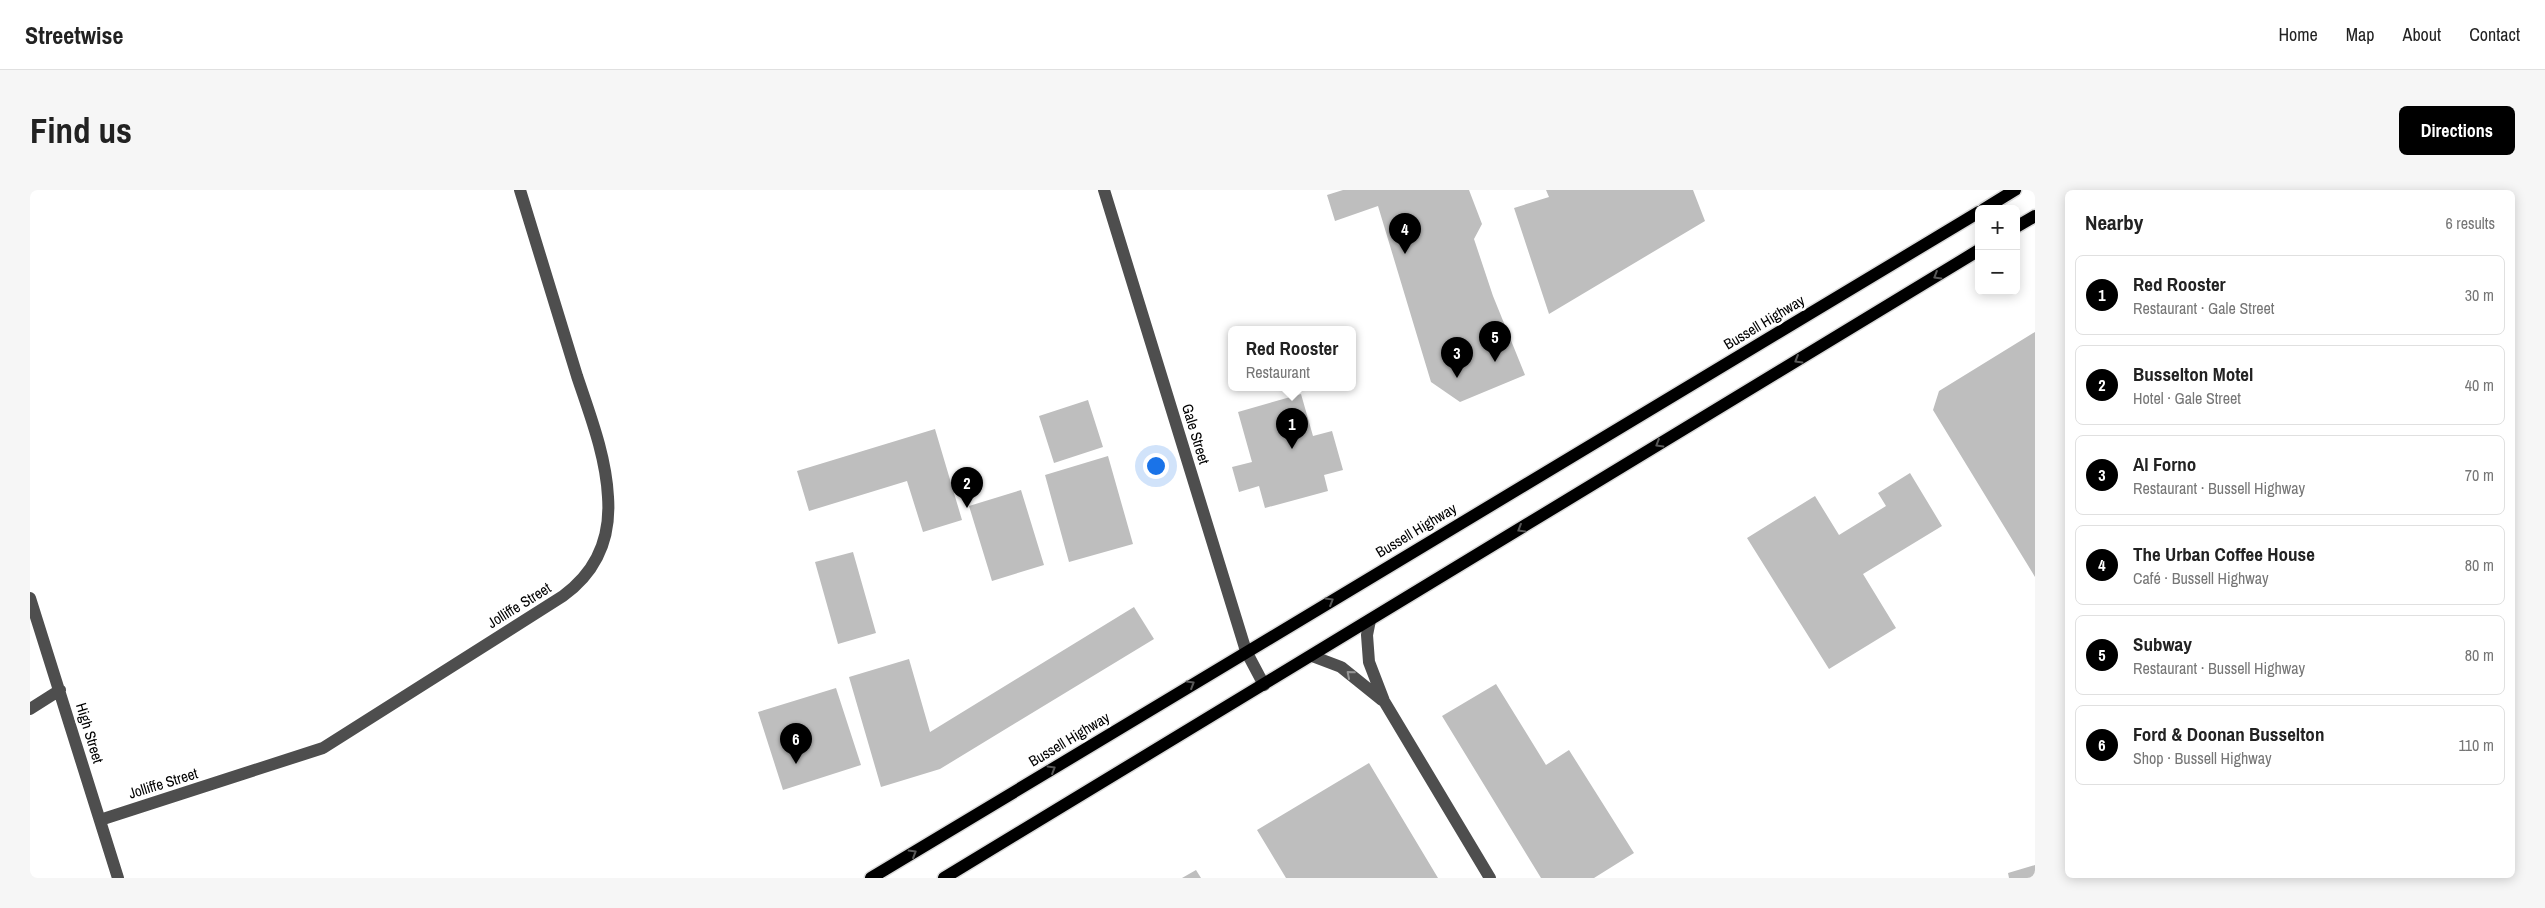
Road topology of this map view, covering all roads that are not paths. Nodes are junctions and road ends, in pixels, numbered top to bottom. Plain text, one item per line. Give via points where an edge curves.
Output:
1 (520, 190) edge
2 (1104, 190) edge
3 (2015, 190) edge
4 (1991, 205) edge
5 (1975, 214) edge
6 (2035, 216) edge
7 (2020, 225) edge
8 (1975, 252) edge
9 (30, 598) edge
10 (1370, 620) junction
11 (1246, 651) junction
12 (1312, 656) junction
13 (1264, 685) junction
14 (60, 690) junction
15 (1384, 702) junction
16 (30, 709) edge
17 (100, 820) junction
18 (118, 878) edge
19 (872, 878) edge
20 (944, 878) edge
21 (1490, 878) edge

1 - 17 street, Jolliffe Street via 600,448 608,498 605,537 594,567 581,584 323,748
2 - 11 street, Gale Street
3 - 4 main road
11 -> 5 main road, Bussell Highway
6 - 7 main road
8 -> 10 main road
9 - 14 street, High Street
10 - 12 main road
10 - 15 street via 1368,662
11 - 13 street, Gale Street
19 -> 11 main road, Bussell Highway
12 - 13 main road
15 -> 12 street via 1341,667
13 - 20 main road
14 - 16 street
14 - 17 street, High Street
15 - 21 street
17 - 18 street, High Street

